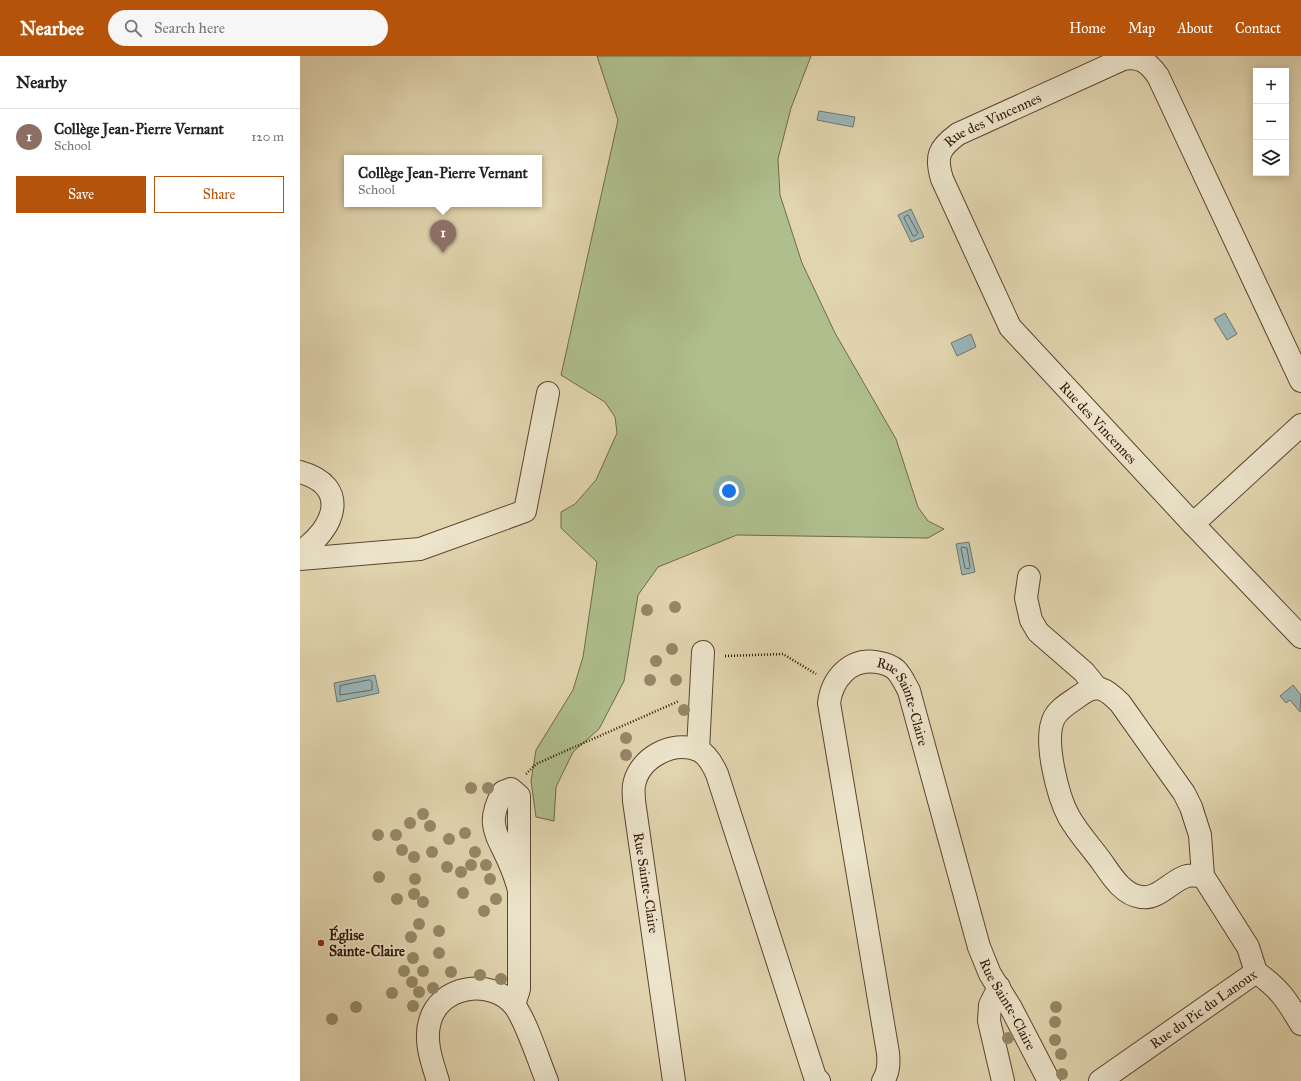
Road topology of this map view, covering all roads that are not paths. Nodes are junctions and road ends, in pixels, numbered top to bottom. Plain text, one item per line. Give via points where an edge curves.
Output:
1 (1301, 381) edge
2 (548, 393) dead end
3 (1301, 425) edge
4 (300, 472) edge
5 (1193, 524) junction
6 (300, 552) edge
7 (300, 559) edge
8 (1029, 577) dead end
9 (1301, 637) edge
10 (702, 652) road end
11 (1097, 688) junction
12 (698, 750) junction
13 (511, 789) road end
14 (1202, 876) junction
15 (1256, 972) junction
16 (999, 988) junction
17 (514, 1005) junction
18 (1301, 1024) edge
19 (1106, 1079) edge
20 (438, 1081) edge
21 (547, 1081) edge
22 (674, 1081) edge
23 (819, 1081) edge
24 (883, 1081) edge
25 (1003, 1081) edge
26 (1049, 1081) edge

1 - 5 street, Rue des Vincennes via 1158,76 1142,60 1133,57 1123,59 958,134 946,142 937,163 942,179 1010,327
2 - 7 street via 526,511 420,549
3 - 5 street
4 - 6 street via 324,484 333,501 332,514 323,531 312,544
5 - 9 street, Rue des Vincennes
8 - 11 street via 1026,598 1031,620 1038,632 1084,672
10 - 12 street
11 - 14 street via 1108,691 1120,703 1184,793 1200,834
11 - 14 street via 1083,692 1063,708 1054,717 1050,732 1054,769 1061,798 1070,818 1118,884 1134,895 1148,897 1187,876
12 - 22 street, Rue Sainte-Claire via 670,749 660,752 642,766 634,784 634,801
12 - 23 street via 707,757 717,774 797,1024
13 - 17 street via 519,796 519,989
14 - 15 street, Rue du Pic du Lanoux via 1248,947
15 - 18 street via 1274,985
15 - 19 street, Rue du Pic du Lanoux
16 - 24 street, Rue Sainte-Claire via 979,947 909,691 895,669 884,663 861,661 841,673 834,683 830,703 888,1053 889,1066
16 - 25 street via 990,1005 990,1021
16 - 26 street, Rue Sainte-Claire
17 - 20 street via 499,994 472,988 457,991 436,1008 430,1021 428,1036
17 - 21 street via 521,1016

